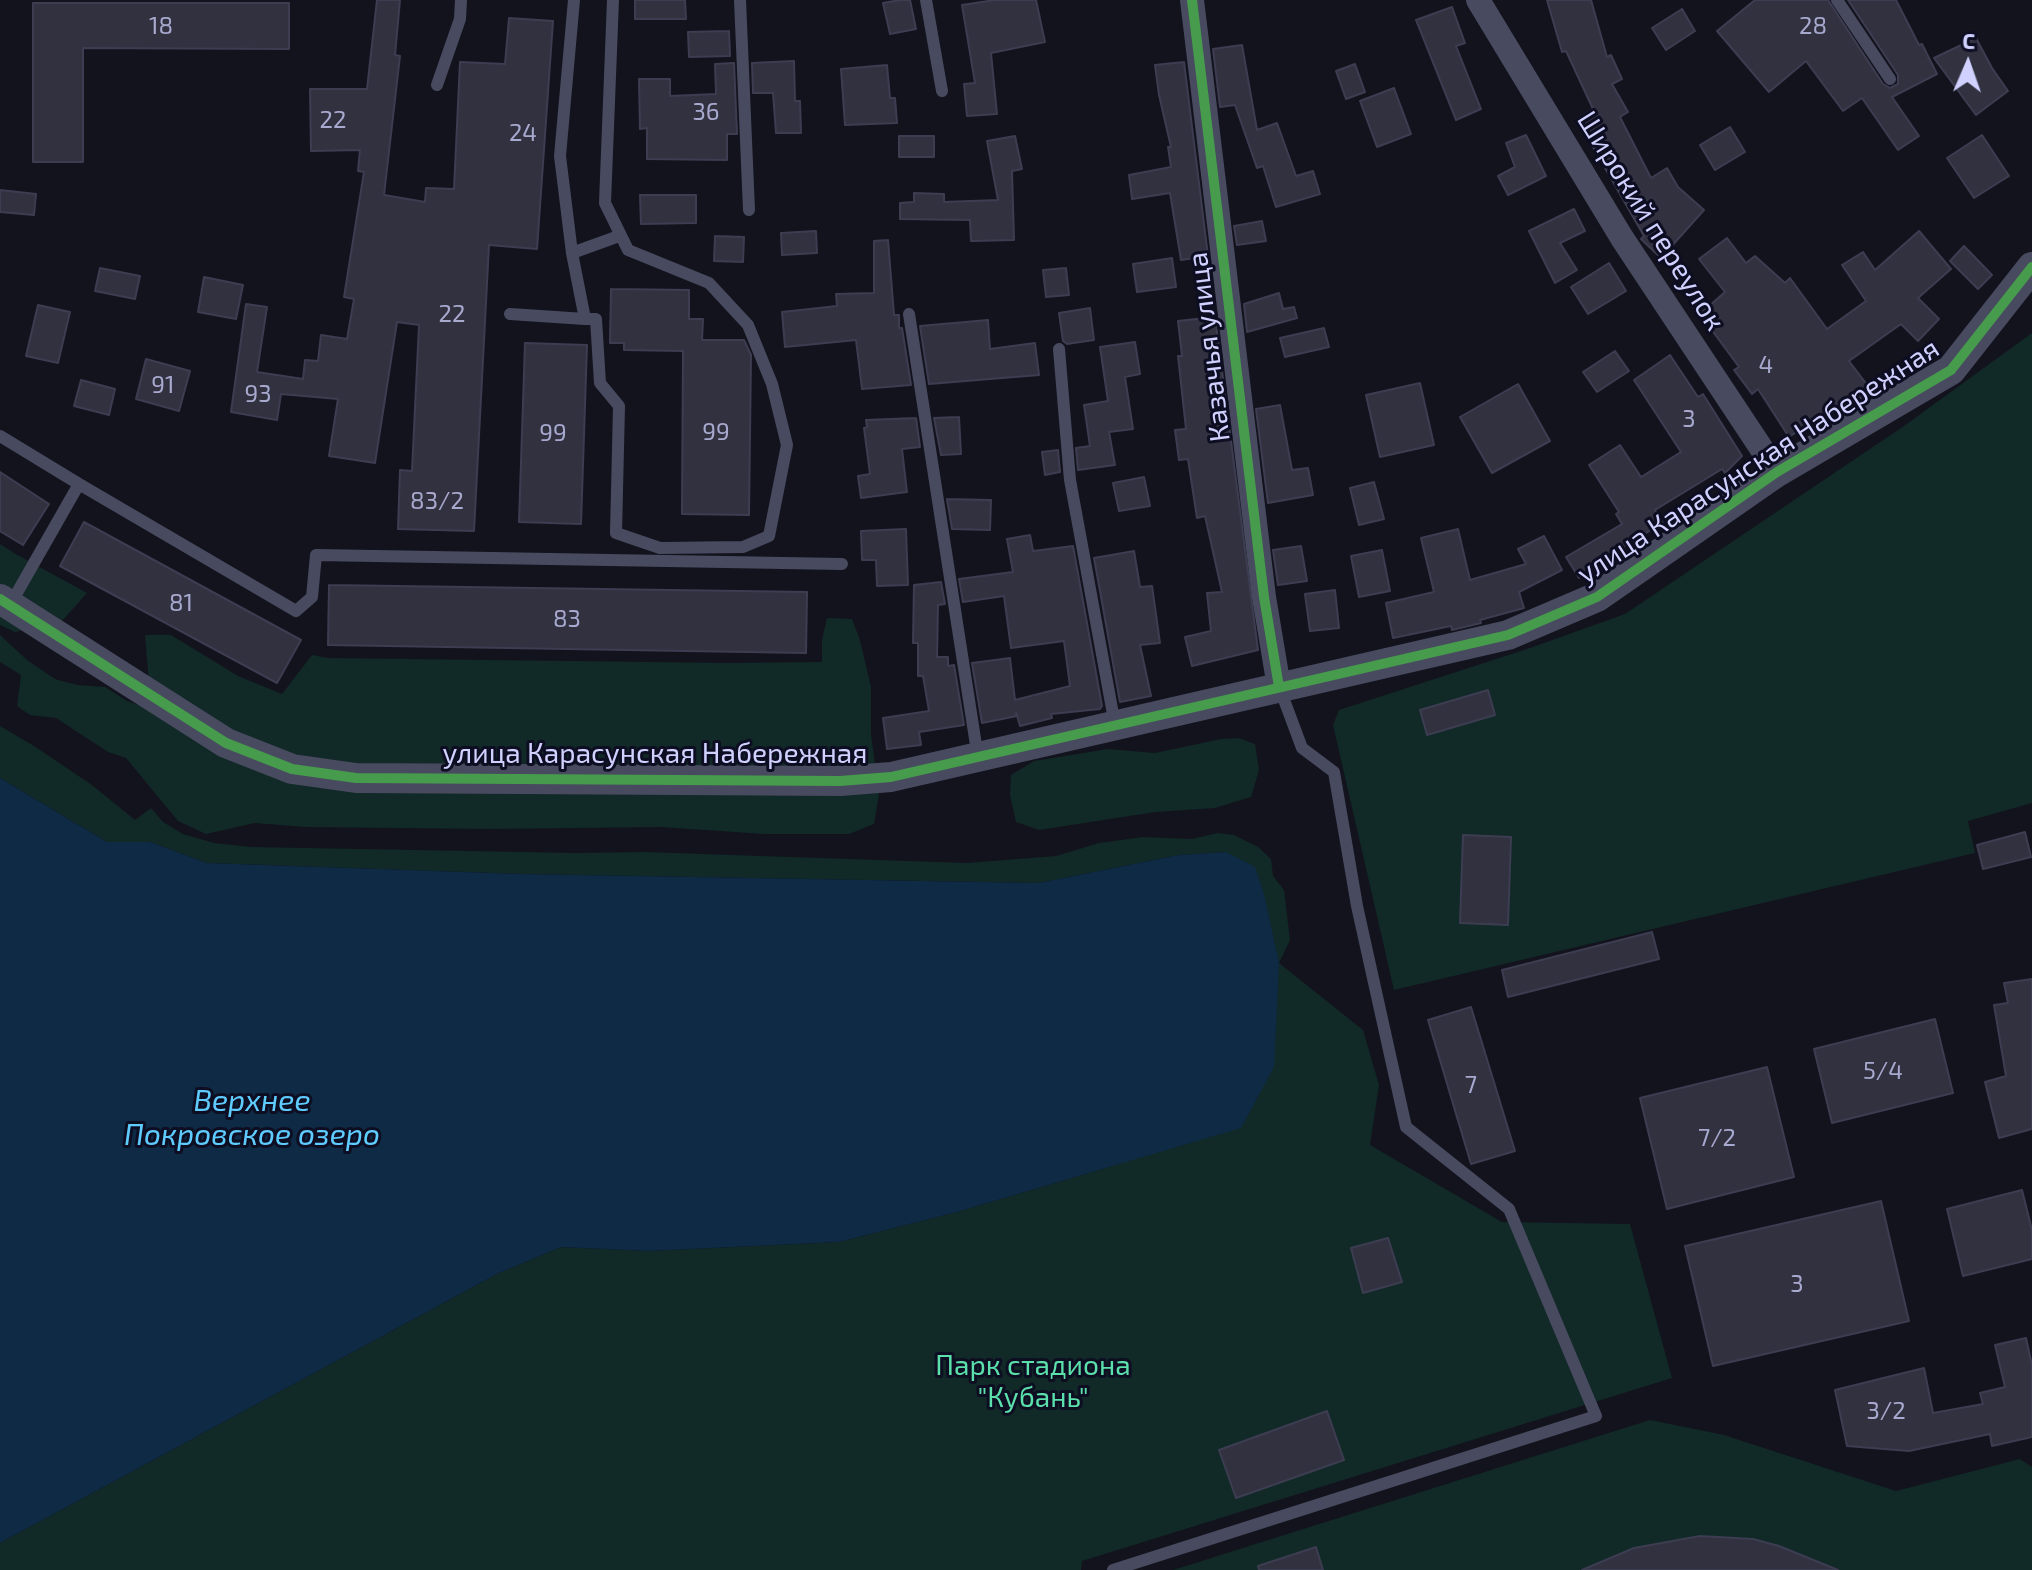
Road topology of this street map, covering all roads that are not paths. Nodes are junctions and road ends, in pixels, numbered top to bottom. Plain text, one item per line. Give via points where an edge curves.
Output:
1 (461, 0) edge
2 (574, 0) edge
3 (613, 0) edge
4 (740, 0) edge
5 (926, 0) edge
6 (1192, 0) edge
7 (1478, 0) edge
8 (1837, 0) edge
9 (1890, 79) dead end
10 (437, 85) dead end
11 (942, 91) dead end
12 (749, 210) dead end
13 (619, 236) junction
14 (572, 253) junction
15 (2032, 267) edge
16 (510, 314) dead end
17 (909, 314) dead end
18 (585, 319) junction
19 (1059, 349) dead end
20 (0, 436) edge
21 (1777, 472) junction
22 (79, 484) junction
23 (842, 564) dead end
24 (5, 602) edge
25 (1279, 687) junction
26 (1115, 725) junction
27 (978, 758) junction
28 (1113, 1570) edge

1 - 10 lane via 460,19
2 - 14 lane via 560,156
3 - 13 lane via 605,203
4 - 12 lane
5 - 11 lane
6 - 25 street, Казачья улица
7 - 21 street, Широкий переулок via 1622,238
8 - 9 lane
13 - 14 lane
13 - 18 lane via 628,250 709,283 748,325 772,384 787,445 769,536 743,547 660,548 616,533 619,406 600,383 596,319
14 - 18 lane
15 - 21 street, улица Карасунская Набережная via 1951,370
16 - 18 lane
17 - 27 lane
19 - 26 lane via 1070,480
20 - 22 lane
21 - 25 street, улица Карасунская Набережная via 1597,597 1508,635
22 - 23 lane via 296,611 312,597 316,555
22 - 24 lane
24 - 27 street, улица Карасунская Набережная via 226,743 292,769 356,778 840,781 891,777
25 - 26 street, улица Карасунская Набережная
25 - 28 lane via 1302,748 1334,772 1357,906 1406,1127 1509,1209 1596,1416
26 - 27 street, улица Карасунская Набережная

